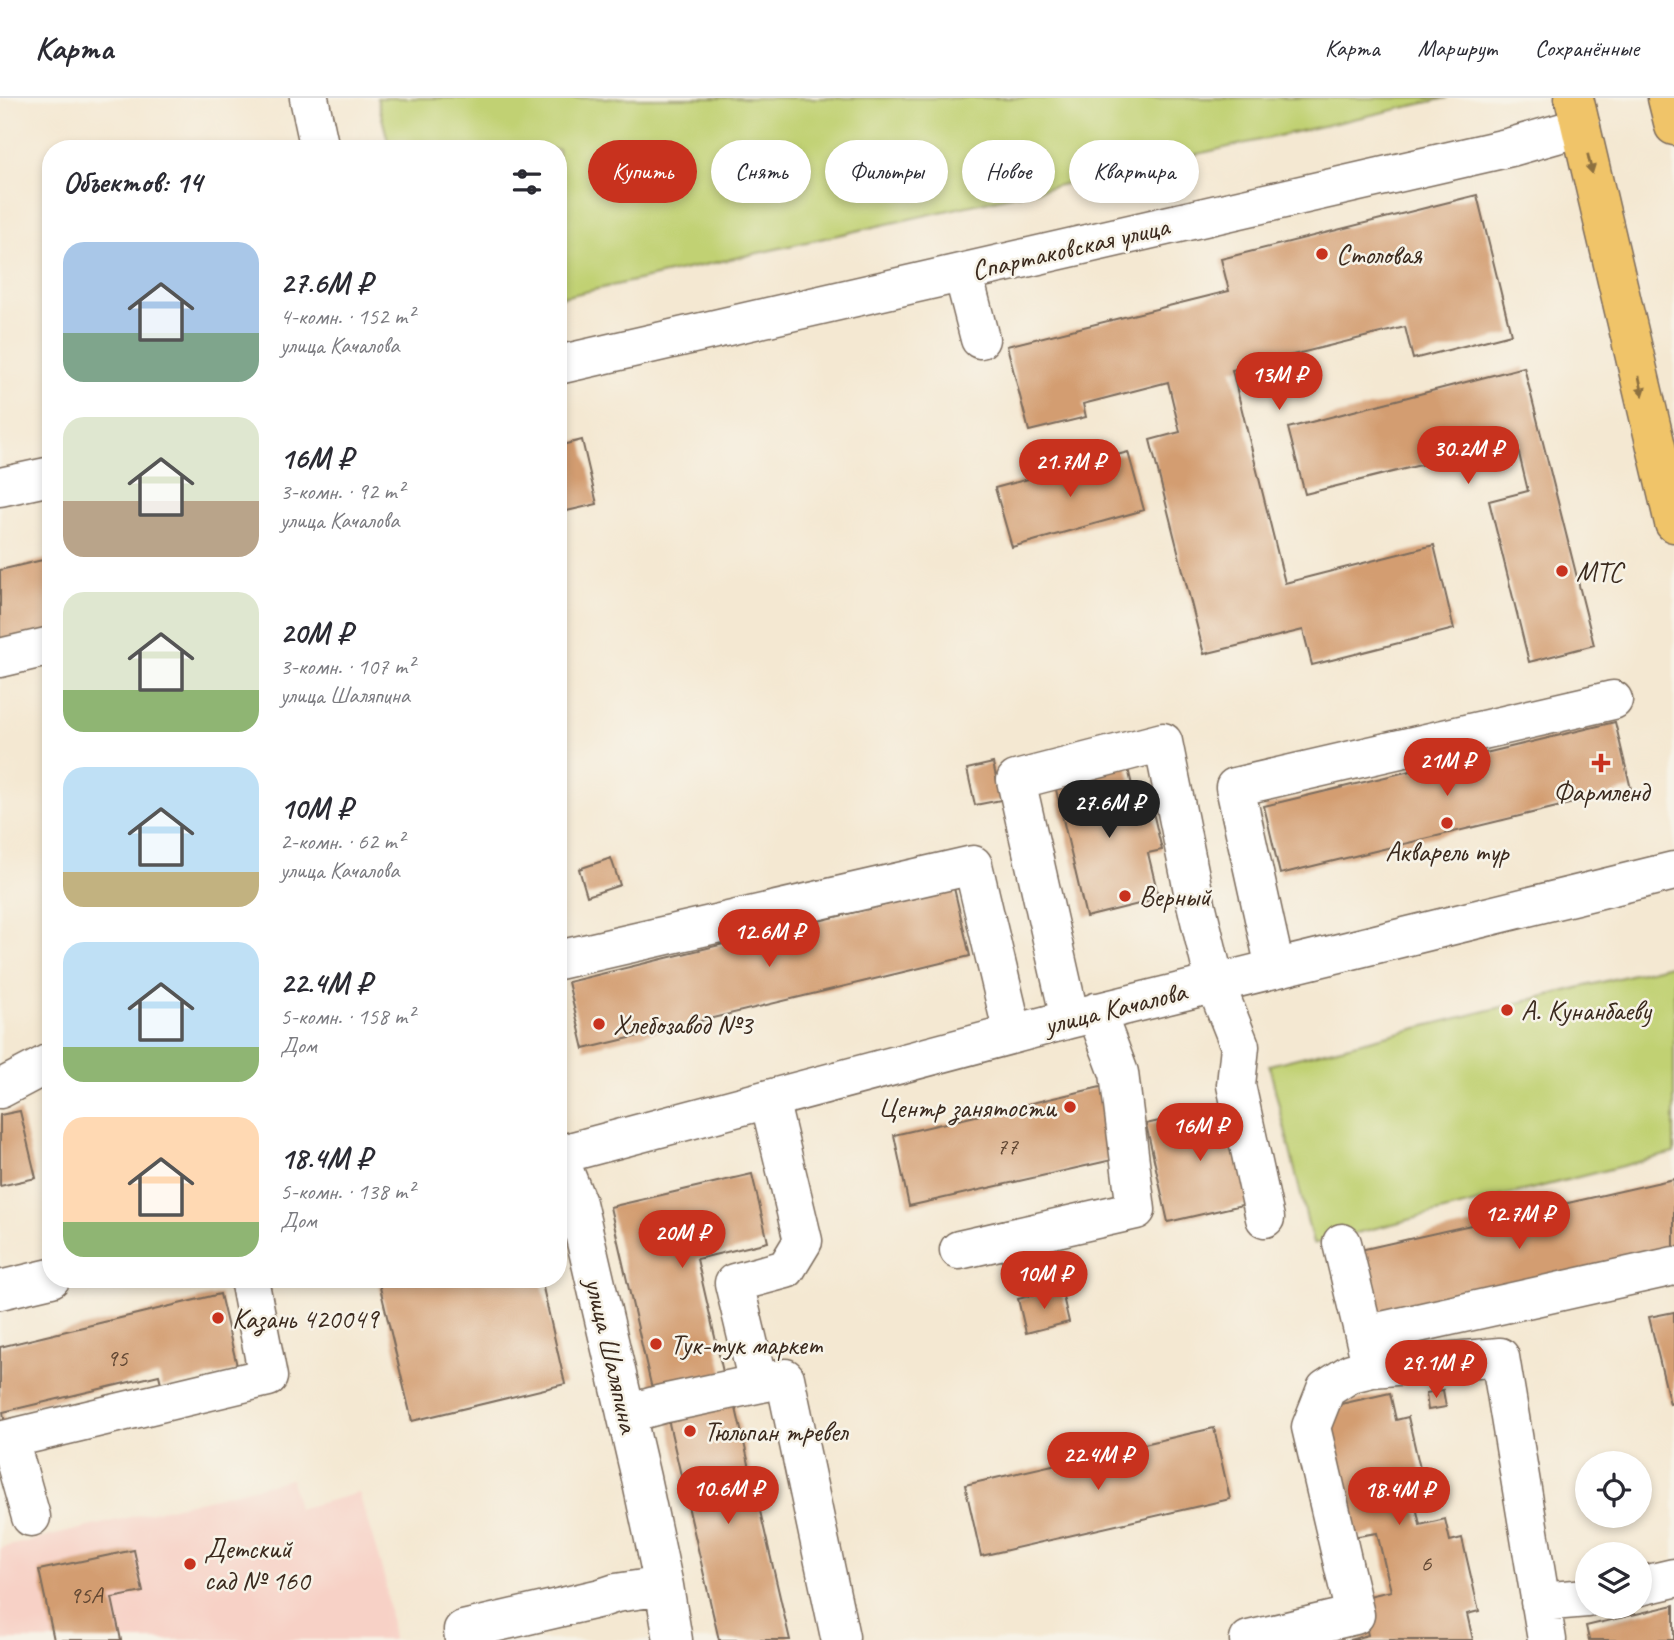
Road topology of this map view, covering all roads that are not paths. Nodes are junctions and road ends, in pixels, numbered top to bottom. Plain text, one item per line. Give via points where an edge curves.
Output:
1 (309, 98) edge
2 (1667, 98) edge
3 (1578, 113) edge
4 (1674, 126) edge
5 (318, 140) edge
6 (963, 273) junction
7 (980, 339) dead end
8 (567, 363) edge
9 (42, 478) edge
10 (0, 487) edge
11 (1674, 523) edge
12 (42, 648) edge
13 (0, 658) edge
14 (1613, 699) dead end
15 (1674, 871) edge
16 (567, 958) edge
17 (1275, 968) junction
18 (1214, 983) junction
19 (1083, 1015) junction
20 (1013, 1034) junction
21 (42, 1067) edge
22 (0, 1089) edge
23 (769, 1099) junction
24 (567, 1153) edge
25 (567, 1178) edge
26 (1265, 1218) dead end
27 (1342, 1243) dead end
28 (959, 1250) dead end
29 (1674, 1266) edge
30 (42, 1280) edge
31 (250, 1288) edge
32 (0, 1290) edge
33 (1368, 1351) junction
34 (758, 1384) junction
35 (626, 1414) junction
36 (4, 1440) edge
37 (31, 1517) dead end
38 (1674, 1578) edge
39 (1652, 1583) edge
40 (664, 1587) junction
41 (1575, 1599) edge
42 (1540, 1602) junction
43 (840, 1637) dead end
44 (464, 1640) edge
45 (673, 1640) edge
46 (1249, 1640) edge
47 (1547, 1640) edge

1 - 5 street
2 - 4 main road
3 - 6 street, Спартаковская улица via 1511,147
3 -> 11 main road
6 - 7 street
6 - 8 street, Спартаковская улица
9 - 10 street
12 - 13 street
14 - 17 street via 1235,788
15 - 17 street, улица Качалова
16 - 20 street via 973,865
17 - 18 street, улица Качалова
18 - 19 street, улица Качалова
18 - 19 street via 1163,742 1016,780
18 - 26 street via 1240,1046 1236,1084
19 - 20 street, улица Качалова
19 - 28 street via 1119,1073 1136,1210
20 - 23 street, улица Качалова
21 - 22 street
23 - 24 street, улица Качалова
23 - 34 street via 803,1241 786,1269 734,1283
25 - 35 street, улица Шаляпина via 577,1203
27 - 33 street
29 - 33 street
30 - 32 street
31 - 36 street via 268,1377
33 - 42 street via 1500,1357
33 - 46 street via 1351,1373 1326,1389 1311,1427 1355,1615
34 - 35 street
34 - 43 street via 785,1378
35 - 40 street, улица Шаляпина
36 - 37 street
38 - 39 street
40 - 44 street via 616,1593 463,1630
40 - 45 street, улица Шаляпина
41 - 42 street
42 - 47 street

